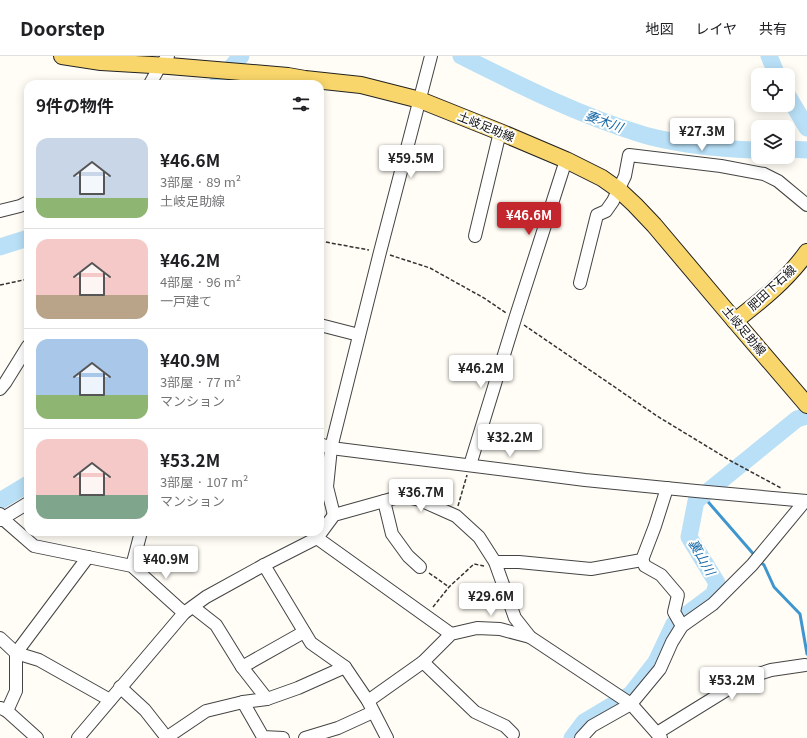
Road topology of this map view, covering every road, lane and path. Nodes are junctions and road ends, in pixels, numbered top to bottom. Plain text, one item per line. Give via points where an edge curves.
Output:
1 (62, 56) edge
2 (431, 56) edge
3 (165, 63) edge
4 (153, 80) edge
5 (299, 80) edge
6 (324, 83) edge
7 (421, 94) junction
8 (500, 132) junction
9 (566, 160) junction
10 (619, 190) junction
11 (24, 204) edge
12 (807, 205) edge
13 (0, 211) edge
14 (474, 236) dead end
15 (324, 242) edge
16 (380, 252) junction
17 (807, 252) edge
18 (24, 280) edge
19 (580, 283) dead end
20 (0, 285) edge
21 (515, 319) junction
22 (735, 321) junction
23 (324, 326) edge
24 (359, 335) junction
25 (24, 352) edge
26 (0, 389) edge
27 (806, 404) edge
28 (325, 446) edge
29 (470, 465) junction
30 (667, 488) junction
31 (786, 490) dead end
32 (384, 501) junction
33 (806, 501) edge
34 (24, 505) edge
35 (334, 515) junction
36 (456, 516) junction
37 (1, 517) edge
38 (324, 529) edge
39 (140, 536) edge
40 (317, 538) joint
41 (88, 557) junction
42 (642, 560) junction
43 (495, 562) junction
44 (264, 565) junction
45 (132, 566) junction
46 (420, 567) joint
47 (449, 587) junction
48 (432, 609) dead end
49 (188, 610) junction
50 (682, 626) junction
51 (304, 632) junction
52 (451, 634) junction
53 (530, 637) junction
54 (0, 638) edge
55 (16, 653) junction
56 (423, 662) junction
57 (805, 665) dead end
58 (242, 667) junction
59 (345, 667) junction
60 (120, 688) junction
61 (267, 699) junction
62 (110, 700) junction
63 (243, 702) junction
64 (631, 704) junction
65 (370, 707) junction
66 (4, 709) edge
67 (513, 734) dead end
68 (659, 736) edge
69 (37, 738) edge
70 (78, 738) edge
71 (166, 738) edge
72 (283, 738) edge
73 (305, 738) edge
74 (387, 738) edge
75 (581, 738) edge

1 - 3 main road, 土岐足助線 via 101,62
2 - 7 street
3 - 4 street
3 - 5 main road, 土岐足助線 via 288,76
6 - 7 main road, 土岐足助線 via 361,85
7 - 8 main road, 土岐足助線
7 - 16 street
8 - 9 main road, 土岐足助線
8 - 14 street
9 - 10 main road, 土岐足助線 via 602,178
9 - 21 street
10 - 12 street via 629,155 764,174 778,181
10 - 19 street via 606,211 597,215
10 - 22 main road, 土岐足助線 via 654,225
11 - 13 street
15 - 16 path
16 - 21 path via 430,268 484,298
16 - 24 street
17 - 22 main road, 肥田下石線 via 782,282
18 - 20 path
21 - 29 street
21 - 31 path via 657,416 731,461
22 - 27 main road, 土岐足助線
23 - 24 street
24 - 28 street
25 - 26 street
28 - 29 street
28 - 35 street via 327,487
29 - 30 street
29 - 36 path
30 - 33 street
30 - 42 street via 656,526
32 - 35 street
32 - 36 street via 402,496 420,500
32 - 46 street via 392,534 408,556
33 - 50 street via 713,604
34 - 37 street
35 - 38 street
36 - 43 street via 479,537
37 - 41 street via 34,546
39 - 45 street
40 - 44 street
40 - 52 street
41 - 45 street
41 - 55 street
42 - 43 street via 591,569
42 - 50 street via 645,566 661,575 678,595 674,612
43 - 47 path via 485,566 474,564
43 - 53 street via 515,618
44 - 49 street via 206,597
44 - 51 street
45 - 49 street
46 - 47 path
47 - 48 path
49 - 58 street via 216,625
49 - 60 street
50 - 64 street via 660,669
51 - 58 street
51 - 59 street via 311,644
52 - 53 street via 477,628
52 - 56 street
53 - 64 street
54 - 55 street
55 - 62 street via 39,660
55 - 66 street via 16,691
56 - 65 street
56 - 67 street via 475,712 505,726
57 - 68 street via 771,670 746,678
58 - 61 street
59 - 61 street
59 - 65 street
60 - 62 street
60 - 71 street via 145,710
61 - 63 street
62 - 70 street
63 - 71 street via 206,711
63 - 72 street via 262,737
64 - 68 street
64 - 75 street via 592,726
65 - 73 street via 338,728
65 - 74 street
66 - 69 street

